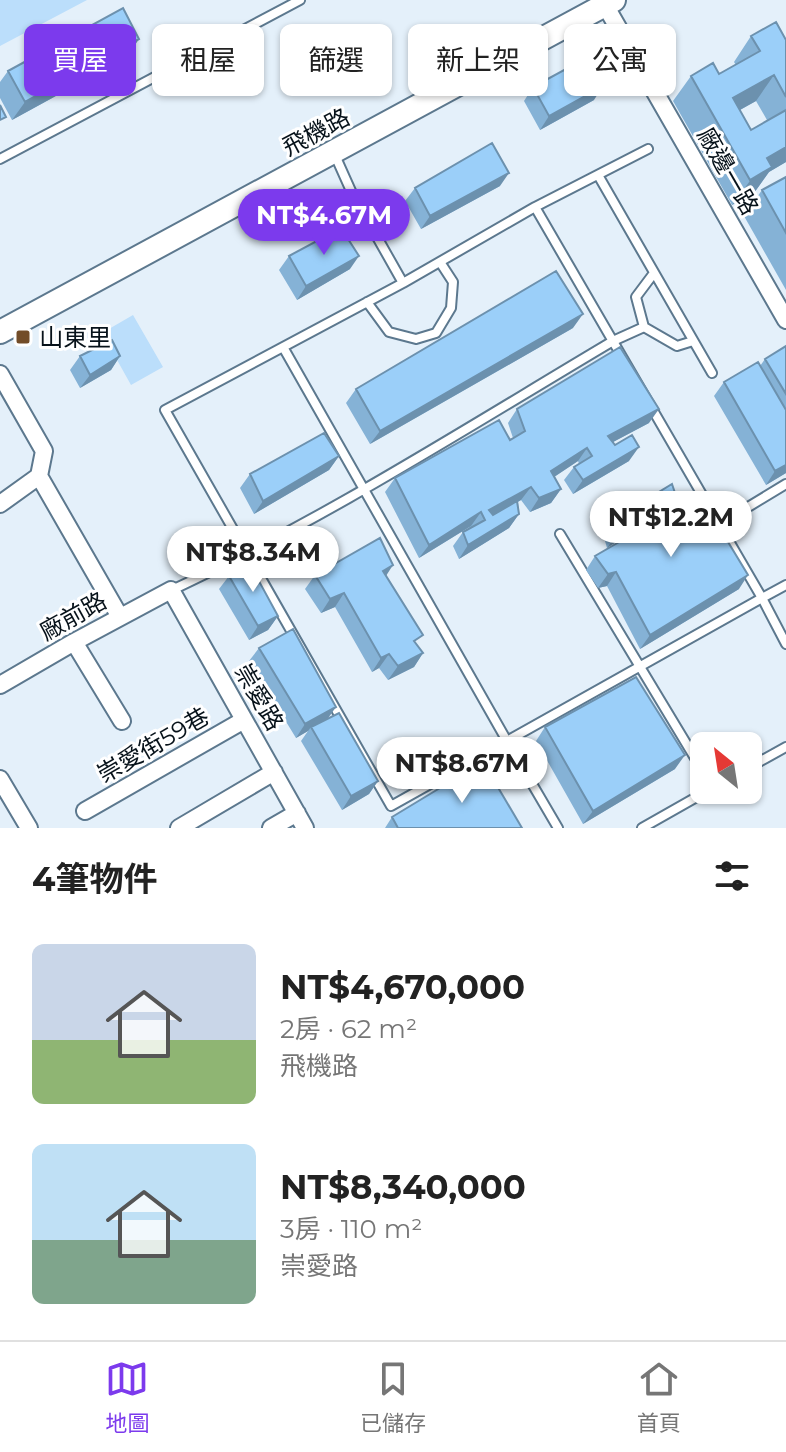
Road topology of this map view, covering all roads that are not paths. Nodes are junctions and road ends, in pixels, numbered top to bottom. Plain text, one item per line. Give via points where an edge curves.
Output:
1 (300, 0) edge
2 (611, 2) edge
3 (648, 149) dead end
4 (333, 152) junction
5 (0, 159) edge
6 (598, 175) junction
7 (535, 207) junction
8 (440, 262) junction
9 (654, 273) junction
10 (403, 283) junction
11 (367, 302) junction
12 (786, 320) edge
13 (644, 327) junction
14 (0, 332) edge
15 (613, 341) junction
16 (693, 341) junction
17 (283, 347) junction
18 (712, 373) dead end
19 (0, 374) edge
20 (39, 476) junction
21 (786, 484) edge
22 (364, 489) junction
23 (0, 504) edge
24 (720, 524) junction
25 (560, 534) dead end
26 (247, 553) junction
27 (786, 585) edge
28 (171, 590) junction
29 (762, 598) junction
30 (120, 617) junction
31 (74, 642) junction
32 (786, 644) edge
33 (640, 666) junction
34 (0, 685) edge
35 (244, 720) junction
36 (122, 721) dead end
37 (507, 741) junction
38 (786, 747) edge
39 (690, 750) edge
40 (762, 760) edge
41 (274, 772) junction
42 (0, 779) edge
43 (690, 801) edge
44 (85, 811) dead end
45 (301, 821) edge
46 (29, 828) edge
47 (179, 828) edge
48 (271, 828) edge
49 (558, 828) edge
50 (642, 828) edge

1 - 5 lane
2 - 4 street, 飛機路
2 - 12 street, 廠邊一路
3 - 6 lane
4 - 10 lane
4 - 14 street, 飛機路
6 - 7 lane
6 - 9 lane
7 - 8 lane
7 - 15 lane
8 - 10 lane
8 - 11 lane via 453,282 451,308 436,333 416,339 389,332
9 - 13 lane via 636,297
9 - 16 lane
10 - 11 lane
11 - 17 lane
13 - 15 lane
13 - 16 lane via 677,346
15 - 22 lane
15 - 24 lane
16 - 18 lane
17 - 22 lane
17 - 26 lane via 165,410
19 - 20 street via 44,451
20 - 23 street
20 - 30 street
21 - 24 lane
22 - 26 lane
22 - 37 lane
24 - 29 lane
25 - 33 lane
26 - 28 lane
26 - 37 lane via 391,806
27 - 29 lane
28 - 30 street, 廠前路
28 - 35 street, 崇愛路
29 - 32 lane
29 - 33 lane
30 - 31 street, 廠前路
31 - 34 street, 廠前路
31 - 36 street
33 - 37 lane
33 - 39 lane
35 - 41 street, 崇愛路
35 - 44 street, 崇愛街59巷
37 - 49 lane
38 - 40 lane
41 - 45 street, 崇愛路
41 - 47 street
42 - 46 street
43 - 50 lane
45 - 48 street

